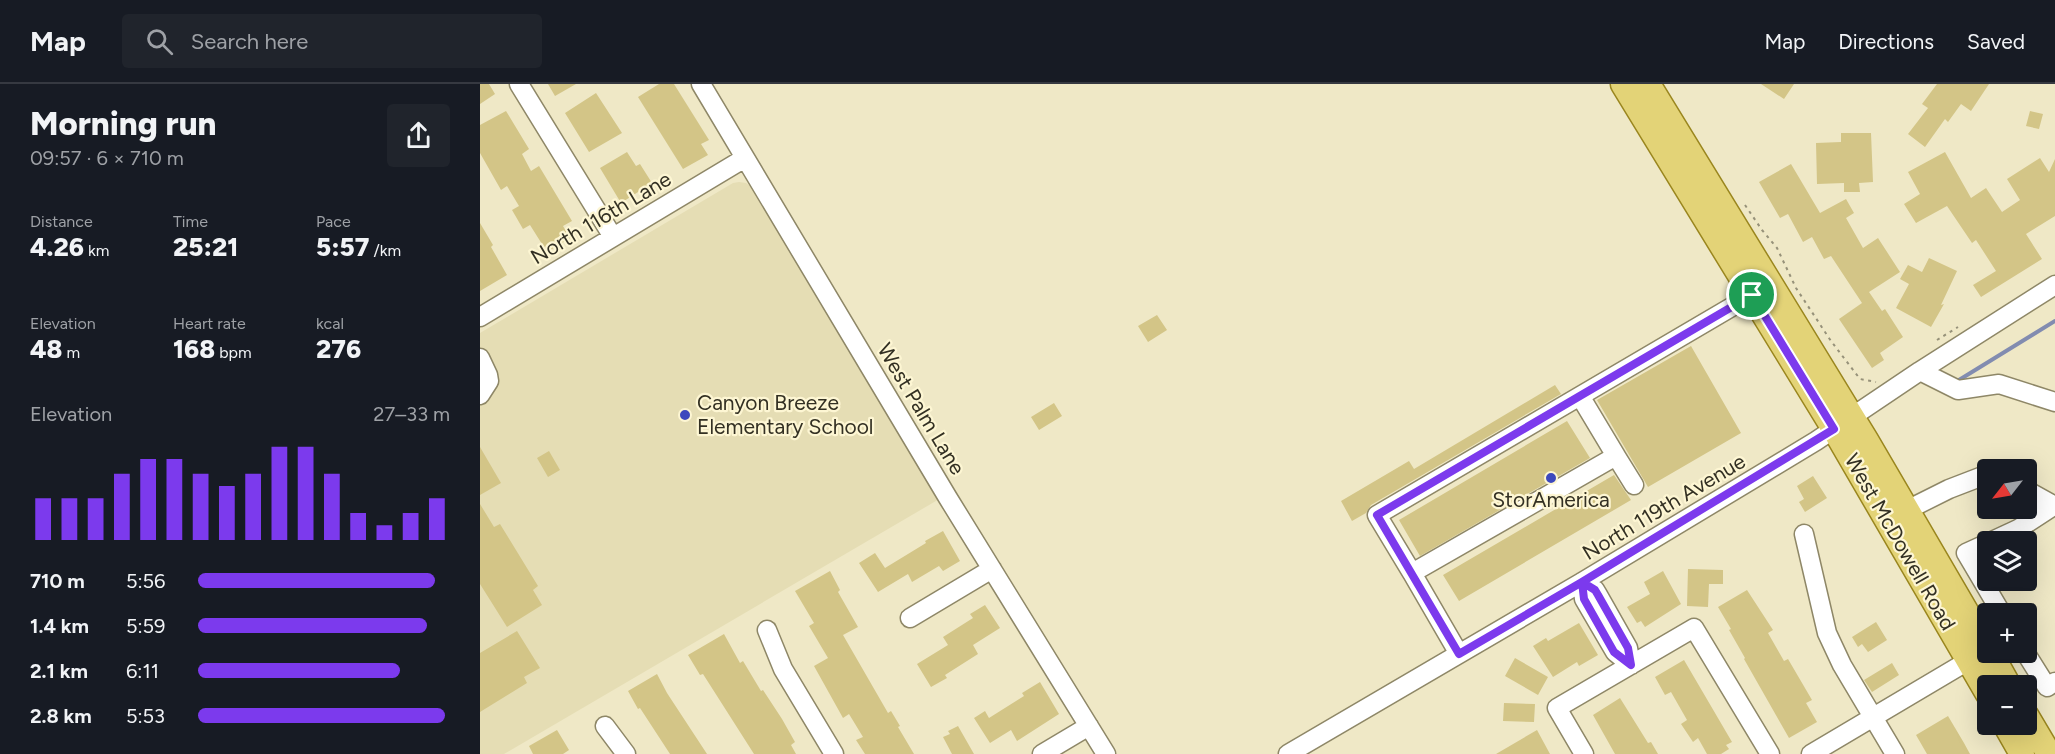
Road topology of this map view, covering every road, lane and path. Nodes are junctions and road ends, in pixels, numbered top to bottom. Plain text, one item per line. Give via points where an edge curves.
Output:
1 (519, 84) edge
2 (701, 84) edge
3 (1623, 84) edge
4 (1648, 84) edge
5 (745, 158) junction
6 (1744, 204) dead end
7 (613, 237) junction
8 (2055, 285) edge
9 (1752, 295) junction
10 (480, 316) edge
11 (1965, 325) dead end
12 (1931, 345) dead end
13 (480, 358) edge
14 (1920, 371) junction
15 (1876, 382) dead end
16 (480, 395) edge
17 (1580, 396) junction
18 (2055, 402) edge
19 (1843, 423) junction
20 (1616, 456) junction
21 (1977, 478) edge
22 (1634, 485) dead end
23 (2037, 496) edge
24 (2055, 506) edge
25 (1907, 510) junction
26 (2014, 531) edge
27 (1804, 534) dead end
28 (1977, 547) edge
29 (992, 569) junction
30 (1977, 571) edge
31 (1412, 573) junction
32 (1582, 582) junction
33 (910, 618) dead end
34 (767, 630) dead end
35 (1977, 642) edge
36 (1977, 643) edge
37 (1459, 654) junction
38 (1977, 656) edge
39 (1991, 663) edge
40 (2032, 663) edge
41 (1631, 665) junction
42 (2000, 675) edge
43 (2055, 682) edge
44 (1873, 717) junction
45 (605, 726) dead end
46 (1089, 726) junction
47 (2024, 735) edge
48 (2041, 745) edge
49 (626, 754) edge
50 (834, 754) edge
51 (1042, 754) edge
52 (1106, 754) edge
53 (1288, 754) edge
54 (1584, 754) edge
55 (1770, 754) edge
56 (1811, 754) edge
57 (1895, 754) edge

1 - 7 street
2 - 5 street, West Palm Lane
3 - 9 main road, West McDowell Road
4 - 19 main road, West McDowell Road via 1743,241
5 - 7 street, North 116th Lane
5 - 29 street, West Palm Lane
6 - 15 path via 1777,248 1796,288 1831,341 1860,379
7 - 10 street, North 116th Lane
8 - 14 street, North 119th Avenue
9 - 17 street
9 - 19 main road, West McDowell Road
11 - 12 path
13 - 16 street via 489,381
14 - 18 street via 1958,390 1999,384
14 - 19 street, North 119th Avenue
17 - 20 street
17 - 31 street via 1377,515
19 - 25 main road, West McDowell Road
19 - 32 street, North 119th Avenue
19 - 36 main road, West McDowell Road
20 - 22 street
20 - 31 street
21 - 25 street
23 - 24 street
24 - 26 street
25 - 35 main road, West McDowell Road
27 - 44 street via 1827,633
28 - 30 street via 1966,552
29 - 33 street
29 - 46 street, West Palm Lane
31 - 37 street
32 - 37 street, North 119th Avenue
32 - 41 street via 1584,599 1614,652
34 - 50 street via 783,669
37 - 53 street, North 119th Avenue
38 - 44 street
39 - 42 main road, West McDowell Road
40 - 43 street via 2047,687
41 - 54 street via 1557,708
41 - 55 street via 1694,628
44 - 56 street
44 - 57 street
45 - 49 street
46 - 51 street
46 - 52 street, West Palm Lane
47 - 48 main road

